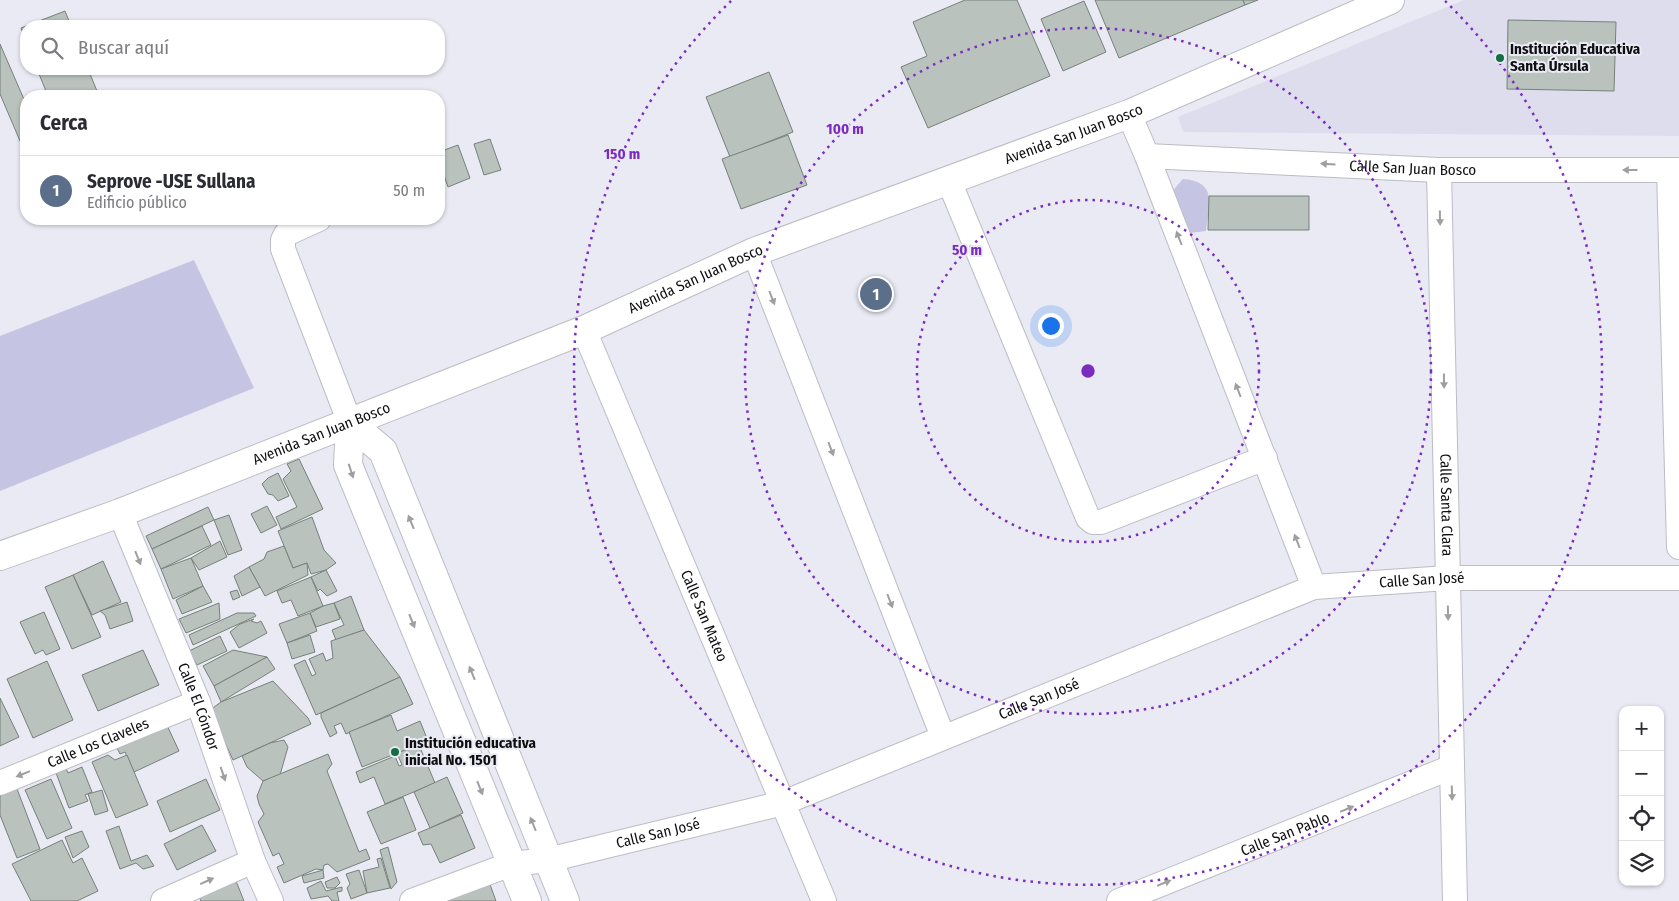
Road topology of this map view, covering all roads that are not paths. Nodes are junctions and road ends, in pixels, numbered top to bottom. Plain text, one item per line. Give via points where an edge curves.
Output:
1 (1390, 0) edge
2 (1129, 114) junction
3 (1147, 156) junction
4 (1439, 170) junction
5 (1674, 170) edge
6 (949, 181) junction
7 (306, 225) edge
8 (754, 252) junction
9 (584, 330) junction
10 (350, 423) junction
11 (1265, 458) junction
12 (120, 513) junction
13 (1679, 547) edge
14 (0, 556) edge
15 (1448, 578) junction
16 (1679, 578) edge
17 (1314, 587) junction
18 (198, 702) junction
19 (943, 737) junction
20 (1452, 767) junction
21 (0, 783) edge
22 (783, 803) junction
23 (548, 860) junction
24 (253, 861) junction
25 (511, 864) junction
26 (163, 901) edge
27 (271, 901) edge
28 (412, 901) edge
29 (526, 901) edge
30 (565, 901) edge
31 (824, 901) edge
32 (1119, 901) edge
33 (1455, 901) edge

1 - 2 street, Avenida San Juan Bosco
2 - 3 street
2 - 6 street, Avenida San Juan Bosco
4 -> 3 street, Calle San Juan Bosco
11 -> 3 street
5 -> 4 street, Calle San Juan Bosco
4 -> 15 street, Calle Santa Clara
5 - 13 street
6 - 8 street, Avenida San Juan Bosco
6 - 11 street via 1088,518 1101,522
7 - 10 street via 286,234 283,248
8 - 9 street, Avenida San Juan Bosco
8 -> 19 street
9 - 10 street, Avenida San Juan Bosco
9 - 22 street, Calle San Mateo
10 - 12 street, Avenida San Juan Bosco
23 -> 10 street via 383,451
10 -> 25 street via 348,466
17 -> 11 street
12 - 14 street, Avenida San Juan Bosco
12 -> 18 street, Calle El Cóndor
15 - 16 street, Calle San José
15 - 17 street, Calle San José
15 -> 20 street, Calle Santa Clara
17 - 19 street, Calle San José
18 -> 21 street, Calle Los Claveles
18 -> 24 street, Calle El Cóndor
19 - 22 street, Calle San José
32 -> 20 street, Calle San Pablo
20 -> 33 street, Calle Santa Clara
22 - 23 street, Calle San José
22 - 31 street, Calle San Mateo
23 - 25 street, Calle San José
23 - 30 street
26 -> 24 street
24 - 27 street, Calle El Cóndor
25 - 28 street, Calle San José
25 - 29 street

